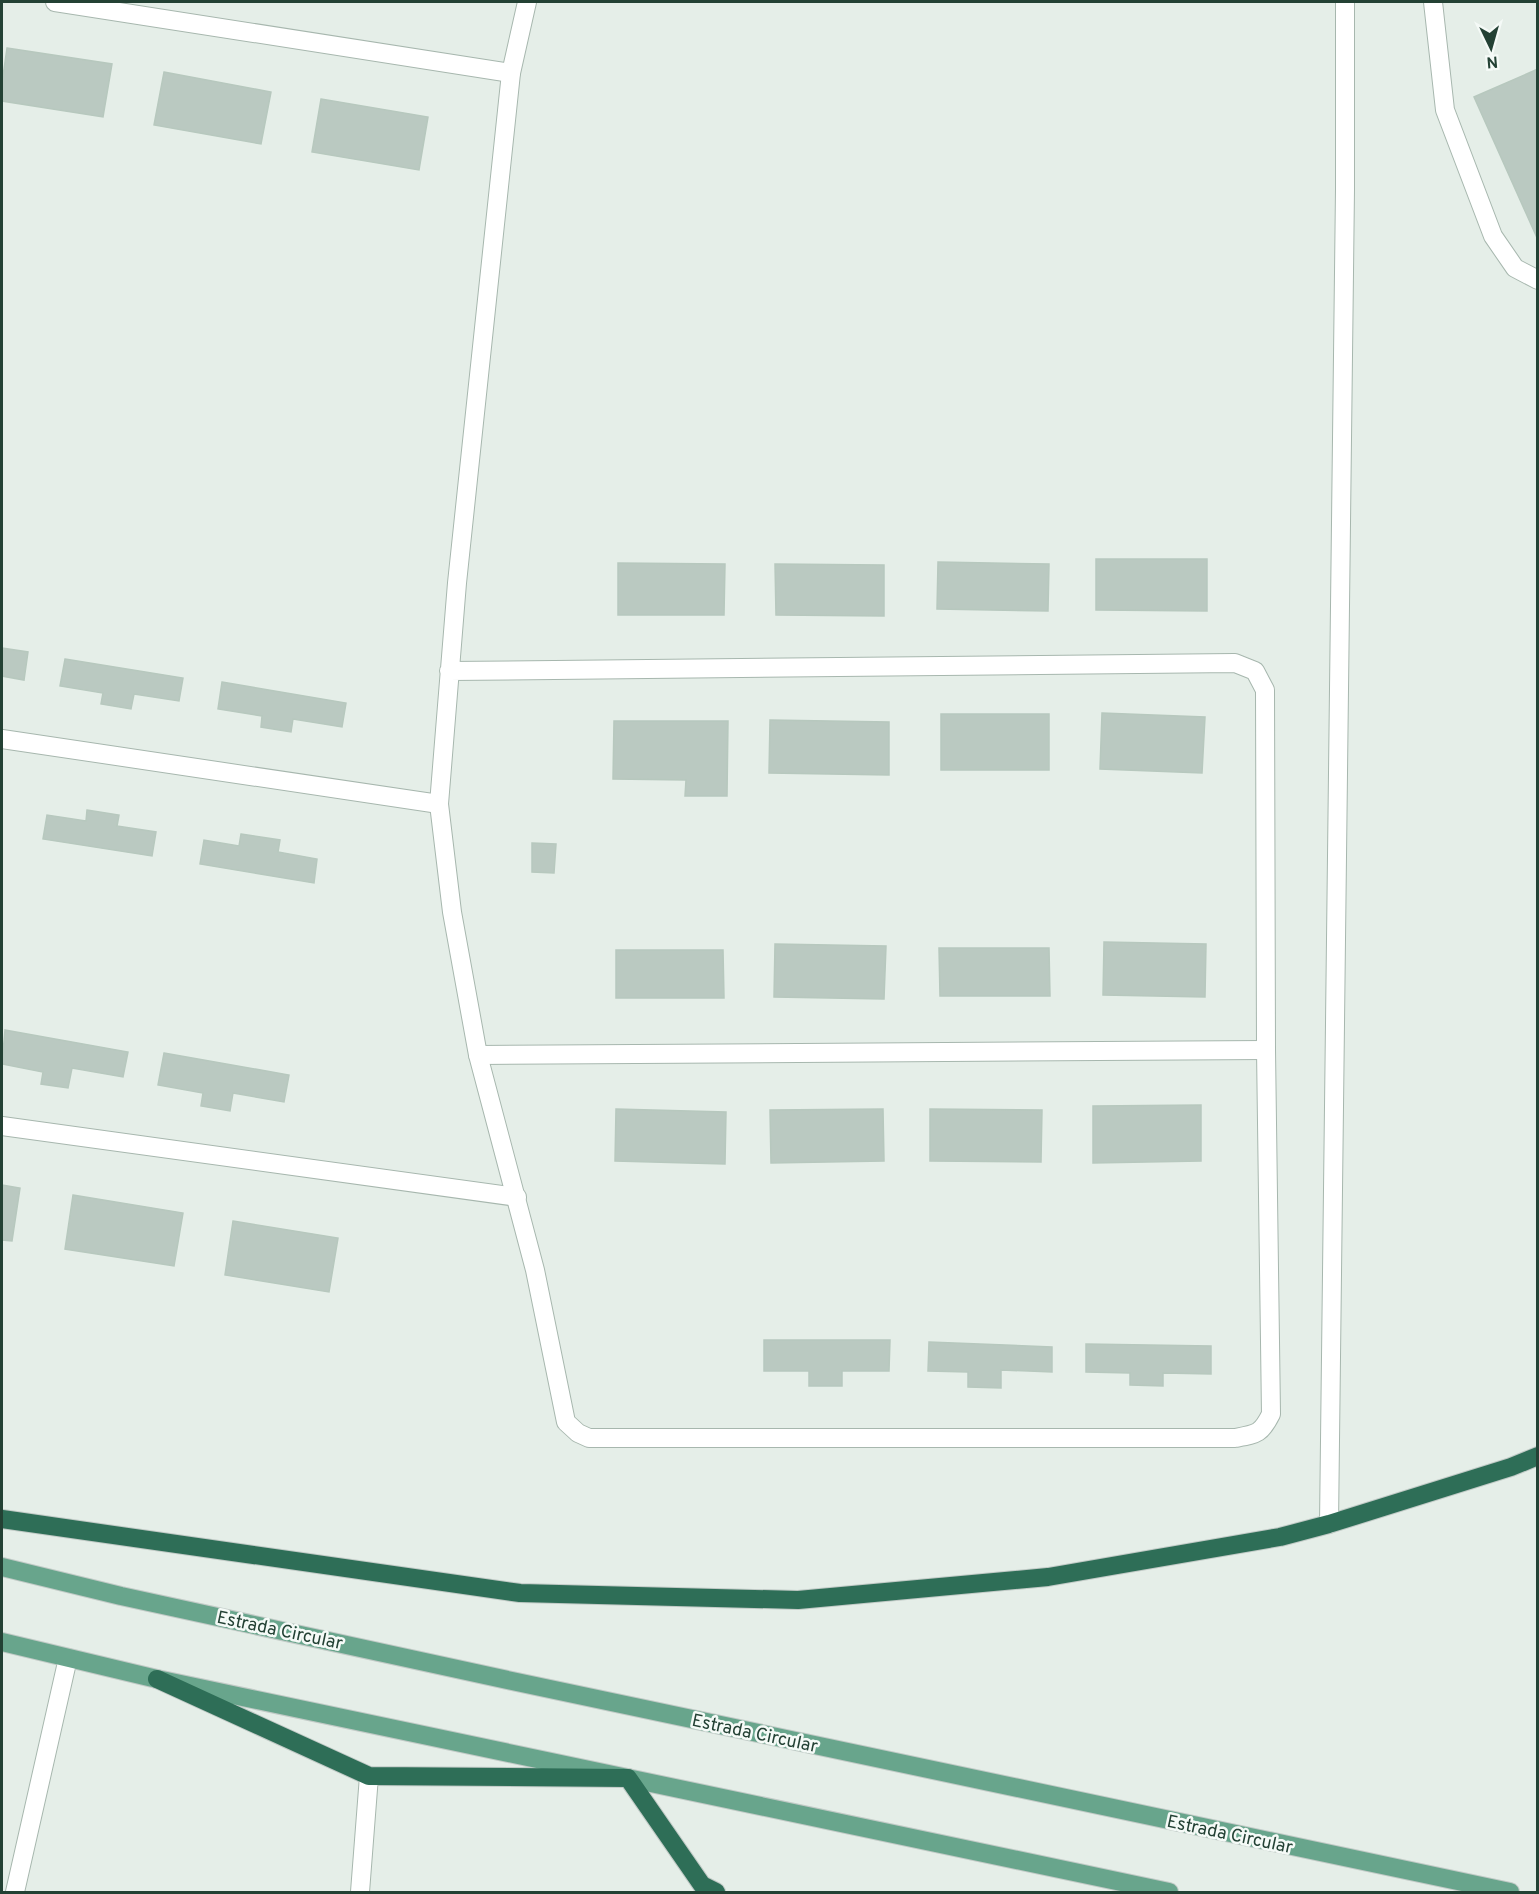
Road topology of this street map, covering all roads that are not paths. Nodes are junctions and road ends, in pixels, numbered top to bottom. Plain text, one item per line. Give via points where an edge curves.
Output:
1 (55, 2) edge
2 (527, 2) edge
3 (1345, 2) edge
4 (1433, 2) edge
5 (511, 73) junction
6 (1538, 280) edge
7 (450, 671) junction
8 (2, 740) edge
9 (439, 804) junction
10 (1266, 1050) junction
11 (478, 1055) junction
12 (2, 1126) edge
13 (517, 1197) junction
14 (1538, 1456) edge
15 (2, 1520) edge
16 (1329, 1524) junction
17 (2, 1567) edge
18 (2, 1642) edge
19 (68, 1658) junction
20 (157, 1679) junction
21 (369, 1776) junction
22 (628, 1778) junction
23 (15, 1893) edge
24 (360, 1893) edge
25 (716, 1893) edge
26 (1169, 1893) edge
27 (1510, 1893) edge

1 - 5 street
2 - 5 street
3 - 16 street
4 - 6 street via 1444,110 1493,236 1515,268
5 - 7 street
7 - 9 street
7 - 10 street via 1235,663 1255,671 1265,690
8 - 9 street
9 - 11 street via 452,912
10 - 11 street
10 - 13 street via 1271,1414 1264,1429 1251,1435 589,1438 566,1422
11 - 13 street
12 - 13 street
14 - 16 highway
15 - 16 highway via 520,1593 798,1600 1048,1576 1280,1537
17 - 27 main road, Estrada Circular via 524,1684
18 - 19 main road
19 - 20 main road
19 - 23 street
20 - 21 highway
20 - 22 main road
21 - 22 highway
21 - 24 street
22 - 25 highway via 702,1885
22 - 26 main road

